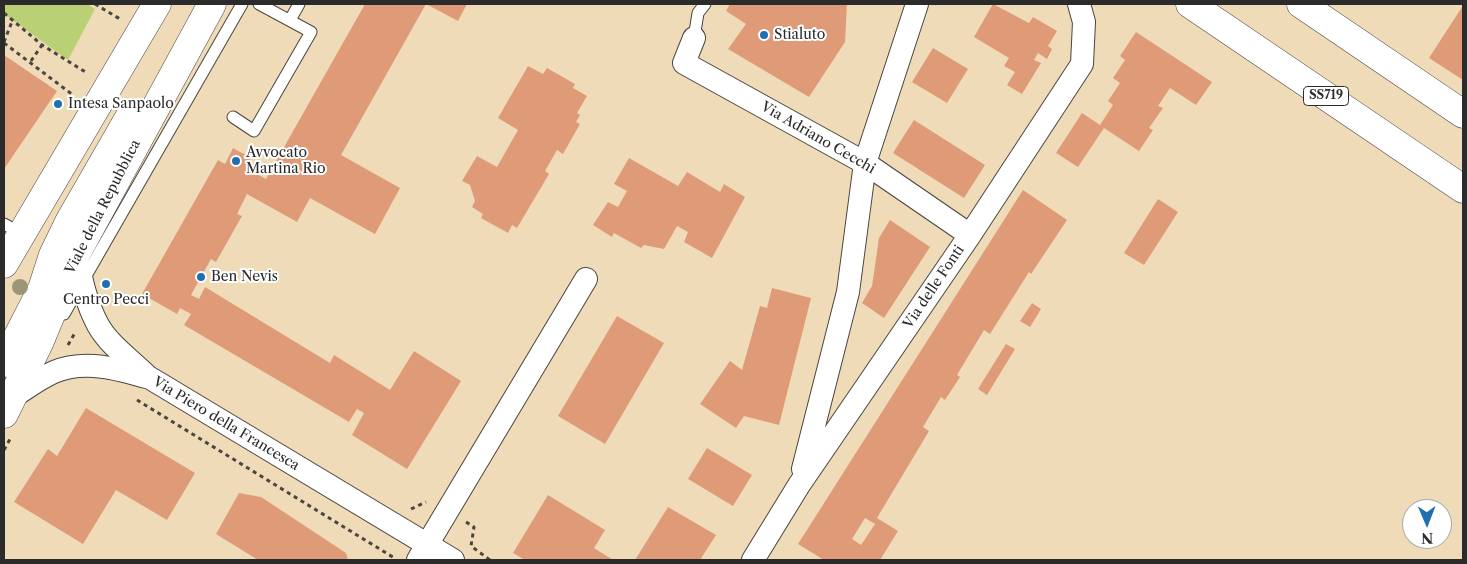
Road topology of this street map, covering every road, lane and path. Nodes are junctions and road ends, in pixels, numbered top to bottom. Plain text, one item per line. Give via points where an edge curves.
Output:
1 (95, 4) edge
2 (157, 4) edge
3 (194, 4) edge
4 (212, 4) edge
5 (242, 4) edge
6 (259, 4) edge
7 (299, 4) edge
8 (705, 4) edge
9 (1079, 4) edge
10 (1190, 4) edge
11 (1301, 4) edge
12 (101, 8) dead end
13 (914, 8) edge
14 (4, 13) edge
15 (13, 19) junction
16 (290, 20) junction
17 (694, 38) joint
18 (4, 43) edge
19 (42, 45) junction
20 (31, 61) junction
21 (88, 74) dead end
22 (77, 98) dead end
23 (1463, 114) edge
24 (233, 117) dead end
25 (865, 163) junction
26 (1463, 189) edge
27 (13, 229) edge
28 (970, 235) junction
29 (76, 254) junction
30 (5, 261) edge
31 (586, 279) dead end
32 (82, 284) junction
33 (4, 363) edge
34 (150, 378) junction
35 (132, 397) dead end
36 (9, 405) edge
37 (799, 485) junction
38 (423, 552) edge
39 (398, 560) edge
40 (454, 560) edge
41 (753, 560) edge

1 - 12 path
2 - 27 main road
3 - 33 main road, Viale della Repubblica via 69,222 53,255 42,289
4 - 29 main road, Viale della Repubblica
5 - 32 lane
6 - 16 lane
7 - 16 lane
8 - 17 lane via 698,13
9 - 28 street, Via delle Fonti via 1084,22 1082,64
10 - 26 main road, SS719
11 - 23 main road
13 - 25 street
14 - 15 path
15 - 18 path
15 - 19 path
16 - 24 lane via 311,32 254,131
17 - 25 street, Via Adriano Cecchi via 684,63
18 - 20 path
19 - 20 path
19 - 21 path
20 - 22 path
25 - 28 street, Via Adriano Cecchi
25 - 37 street via 848,292
27 - 30 main road
28 - 37 street, Via delle Fonti
29 - 32 street
29 - 36 main road, Viale della Repubblica
31 - 38 street
32 - 34 street via 99,326 111,342
32 - 36 lane
34 - 36 street, Via Piero della Francesca via 104,367 66,368 53,372
34 - 38 street, Via Piero della Francesca
35 - 39 path
37 - 41 street, Via delle Fonti
38 - 40 street, Via Piero della Francesca

